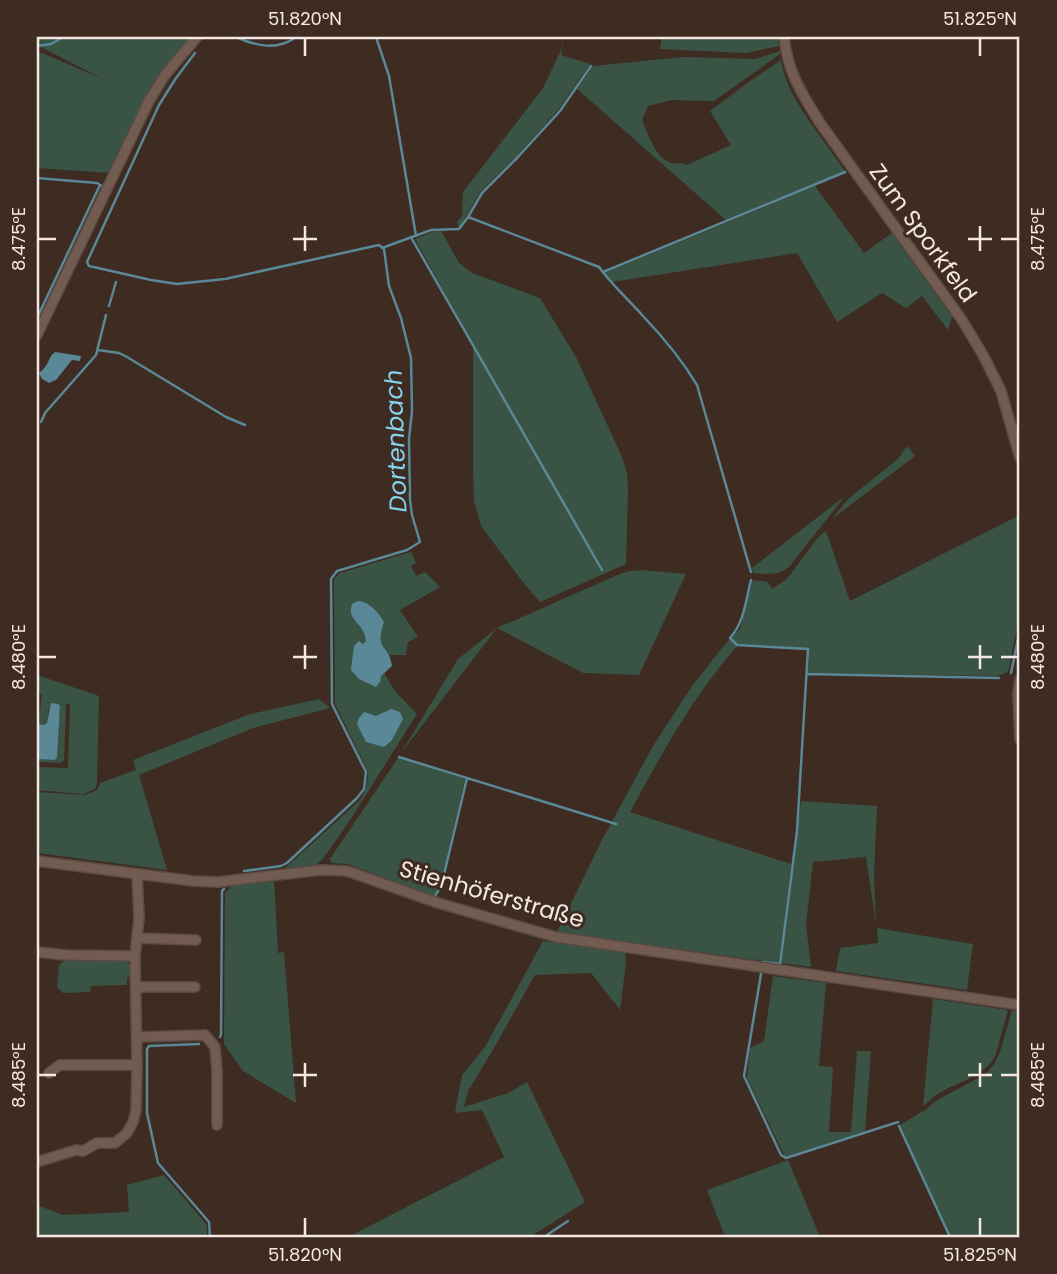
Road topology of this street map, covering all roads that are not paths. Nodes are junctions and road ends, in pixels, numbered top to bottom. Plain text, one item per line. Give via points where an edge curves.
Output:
1 (197, 37) edge
2 (784, 37) edge
3 (37, 335) edge
4 (1020, 458) edge
5 (1020, 679) edge
6 (1020, 739) edge
7 (37, 861) edge
8 (136, 874) junction
9 (137, 938) junction
10 (196, 940) dead end
11 (37, 952) edge
12 (135, 956) junction
13 (136, 987) junction
14 (195, 987) dead end
15 (1020, 1005) edge
16 (137, 1037) junction
17 (137, 1065) junction
18 (50, 1073) dead end
19 (217, 1125) dead end
20 (37, 1162) edge

1 - 3 street via 149,101
2 - 4 street, Zum Sporkfeld via 799,89 983,355 1001,391
5 - 6 street
7 - 8 street, Stienhöferstraße
8 - 9 street
8 - 15 street, Stienhöferstraße via 218,882 346,871 556,937
9 - 10 street
9 - 12 street
11 - 12 street
12 - 13 street
13 - 14 street
13 - 16 street
16 - 17 street
16 - 19 street via 205,1035 215,1046
17 - 18 street via 60,1065
17 - 20 street via 136,1110 122,1139

